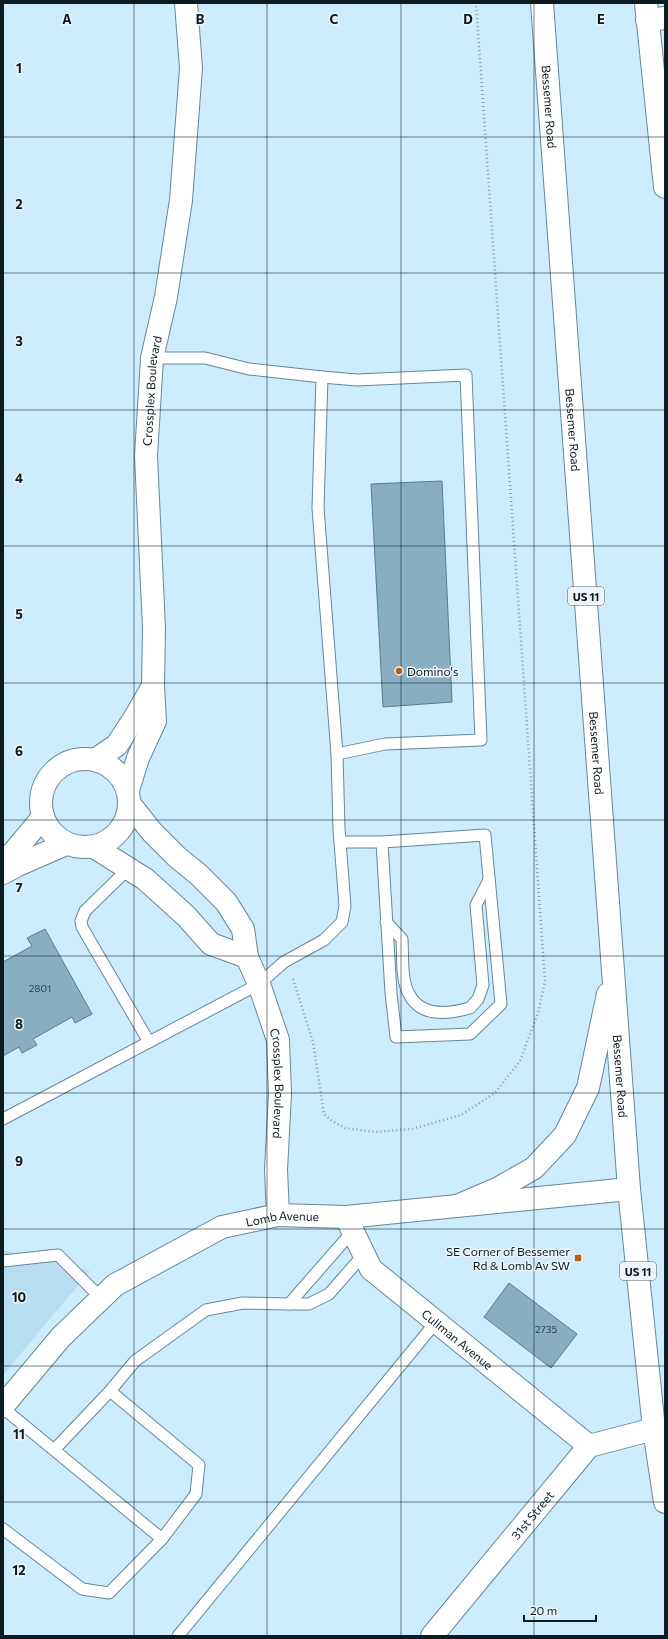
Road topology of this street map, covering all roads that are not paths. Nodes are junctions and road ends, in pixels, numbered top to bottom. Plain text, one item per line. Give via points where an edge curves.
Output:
1 (186, 3) edge
2 (542, 3) edge
3 (652, 14) edge
4 (665, 187) edge
5 (152, 358) junction
6 (322, 377) junction
7 (153, 686) junction
8 (337, 754) junction
9 (95, 760) junction
10 (128, 796) junction
11 (43, 817) junction
12 (340, 842) junction
13 (382, 842) junction
14 (66, 844) junction
15 (94, 847) junction
16 (3, 862) edge
17 (128, 869) junction
18 (3, 873) edge
19 (489, 880) junction
20 (386, 922) junction
21 (247, 957) junction
22 (613, 969) junction
23 (259, 984) junction
24 (149, 1042) junction
25 (3, 1119) edge
26 (629, 1189) junction
27 (457, 1206) junction
28 (278, 1215) junction
29 (349, 1224) junction
30 (364, 1254) junction
31 (3, 1261) edge
32 (101, 1298) junction
33 (289, 1304) junction
34 (436, 1322) junction
35 (110, 1391) junction
36 (3, 1407) edge
37 (654, 1429) junction
38 (589, 1446) junction
39 (54, 1450) junction
40 (665, 1502) edge
41 (3, 1529) edge
42 (162, 1539) junction
43 (178, 1636) edge
44 (432, 1636) edge

1 - 5 street, Crossplex Boulevard via 191,68 181,200 166,297
2 - 22 street, Bessemer Road / US 11
3 - 4 street
5 - 6 lane via 205,358 249,369
5 - 7 street, Crossplex Boulevard via 146,456 154,628
6 - 8 lane via 318,508
6 - 8 lane via 357,380 466,375 481,740 385,744
7 - 9 street, Crossplex Boulevard via 117,744
7 - 10 street via 155,721 138,758
8 - 12 lane
9 - 10 street, Crossplex Boulevard via 109,766 120,777
9 - 11 street, Crossplex Boulevard via 72,760 56,770 44,788 41,800
10 - 15 street via 127,818 120,831 108,841
10 - 21 street, Crossplex Boulevard via 152,832 226,902 243,929
11 - 14 street, Crossplex Boulevard via 56,837
11 - 16 street
12 - 13 lane
12 - 23 lane via 345,906 342,922 324,940 284,962
13 - 19 lane via 485,835
13 - 20 lane
14 - 15 street via 80,848
14 - 18 street
15 - 17 street
17 - 21 street via 145,880 186,916 211,944
17 - 24 lane via 85,911 81,920 82,927
19 - 20 lane via 476,905 483,985 478,999 470,1008 442,1013 430,1012 418,1005 408,994 402,939
19 - 20 lane via 501,1004 470,1034 396,1037
21 - 23 street, Crossplex Boulevard
22 - 26 street, Bessemer Road / US 11
22 - 27 street via 588,1088 565,1135 534,1168 499,1188
23 - 24 lane
23 - 28 street, Crossplex Boulevard via 278,1040
24 - 25 lane
26 - 27 street, Lomb Avenue
26 - 37 street, Bessemer Road / US 11
27 - 29 street, Lomb Avenue
28 - 29 street, Lomb Avenue
28 - 32 street, Lomb Avenue via 222,1228 115,1286
29 - 30 street, Cullman Avenue
29 - 33 lane
30 - 33 lane via 329,1294 309,1304
30 - 34 street, Cullman Avenue via 371,1269
31 - 32 lane via 58,1256
32 - 36 street, Lomb Avenue via 61,1337
33 - 35 lane via 243,1303 206,1310 135,1361
34 - 38 street, Cullman Avenue
34 - 43 lane
35 - 39 lane
35 - 42 lane via 199,1465 196,1494
36 - 39 lane
37 - 38 street
37 - 40 street, Bessemer Road / US 11
38 - 44 street, 31st Street
39 - 42 lane
41 - 42 lane via 82,1589 109,1593

